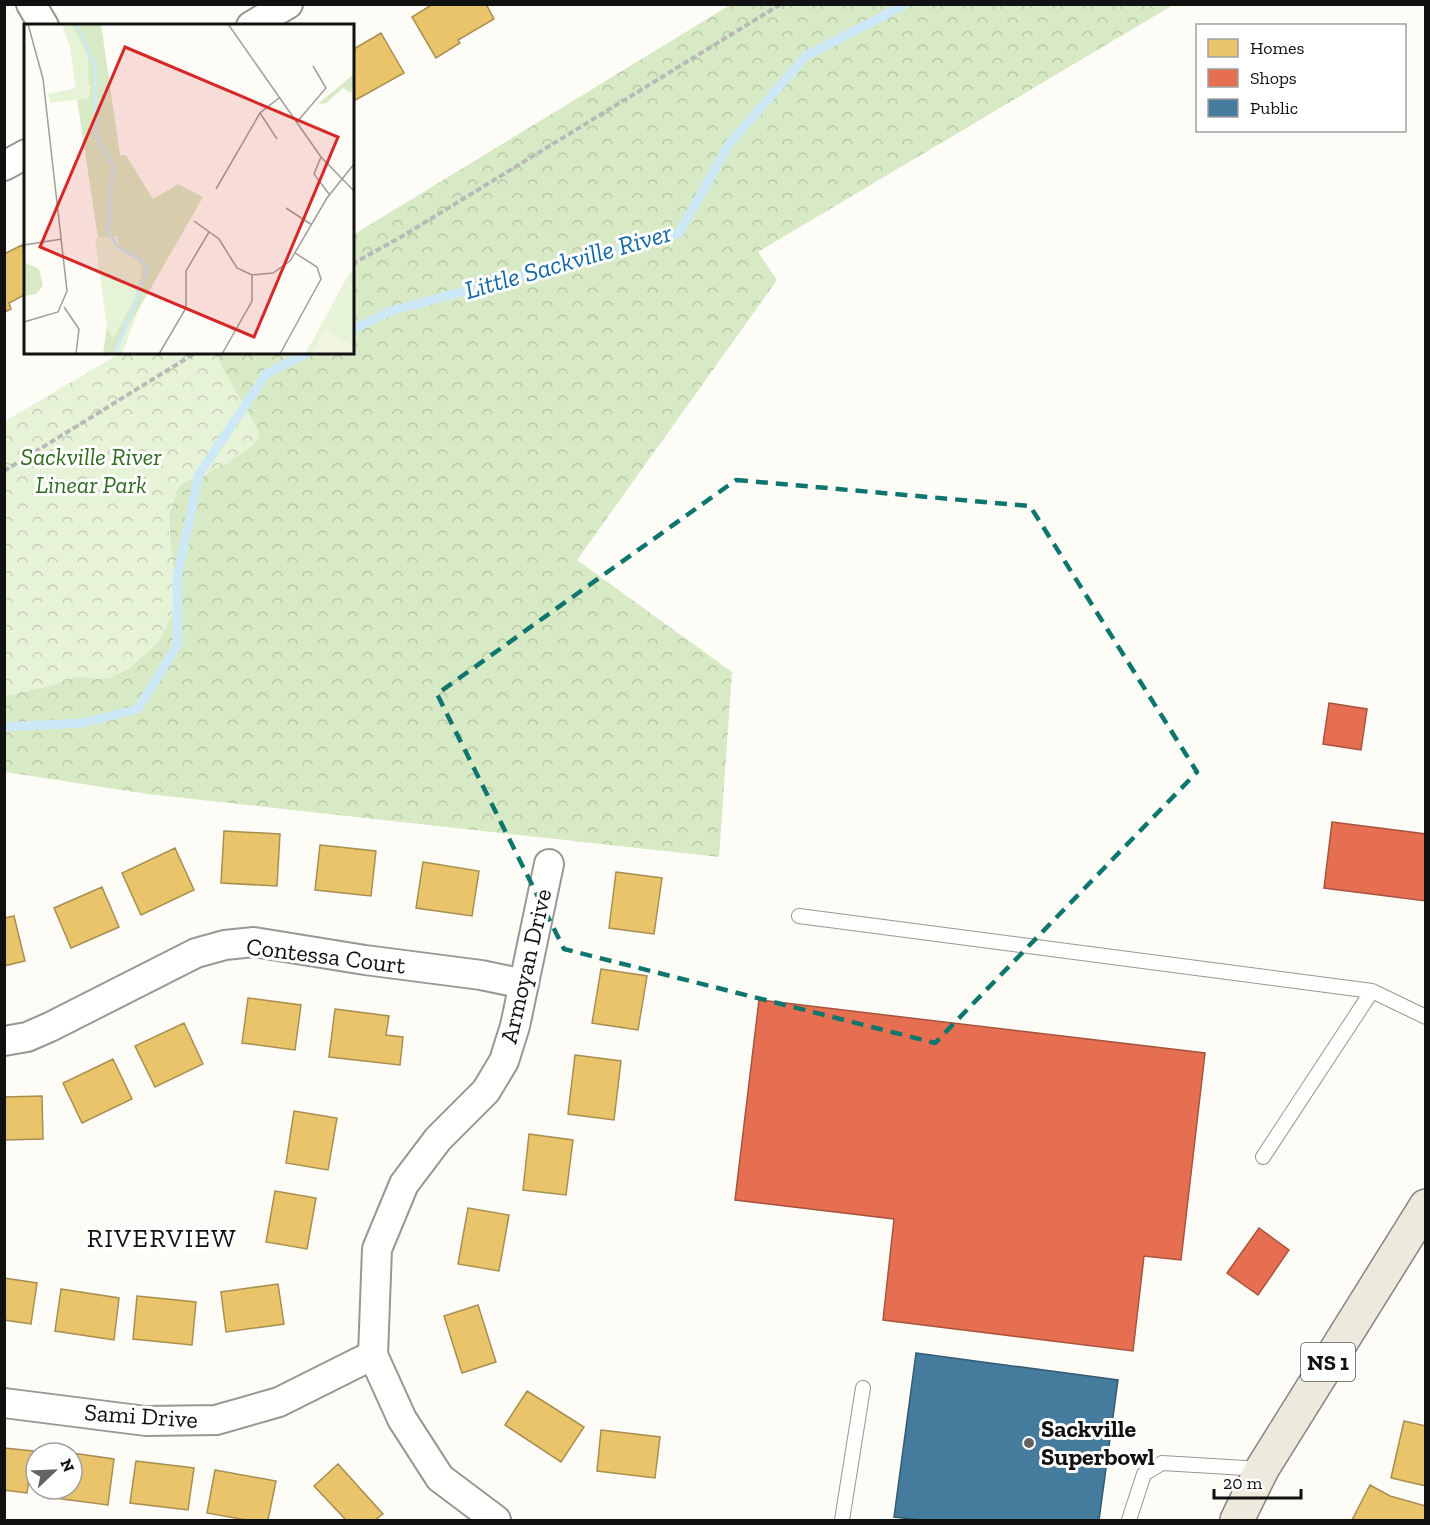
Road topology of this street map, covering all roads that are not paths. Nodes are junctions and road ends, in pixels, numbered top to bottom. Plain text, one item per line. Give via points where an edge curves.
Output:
1 (31, 4) edge
2 (288, 4) edge
3 (44, 24) edge
4 (254, 24) edge
5 (24, 155) edge
6 (4, 166) edge
7 (549, 864) dead end
8 (799, 916) dead end
9 (524, 984) junction
10 (1372, 991) junction
11 (1425, 1017) edge
12 (4, 1041) edge
13 (1263, 1156) dead end
14 (1417, 1226) edge
15 (373, 1355) junction
16 (863, 1388) dead end
17 (4, 1403) edge
18 (1262, 1468) junction
19 (496, 1521) edge
20 (842, 1521) edge
21 (1130, 1521) edge
22 (1237, 1521) edge

1 - 3 street
2 - 4 street
5 - 6 street
7 - 9 street, Armoyan Drive
8 - 10 lane
9 - 12 street, Contessa Court via 254,942 225,945 196,953 27,1037
9 - 15 street, Armoyan Drive via 504,1061 486,1091 438,1139 404,1184 377,1249
10 - 11 lane
10 - 13 lane
14 - 18 main road, NS 1
15 - 17 street, Sami Drive via 279,1402 216,1420 146,1421
15 - 19 street, Armoyan Drive via 402,1419 440,1478
16 - 20 lane
18 - 21 lane via 1162,1463 1144,1474
18 - 22 main road, NS 1

